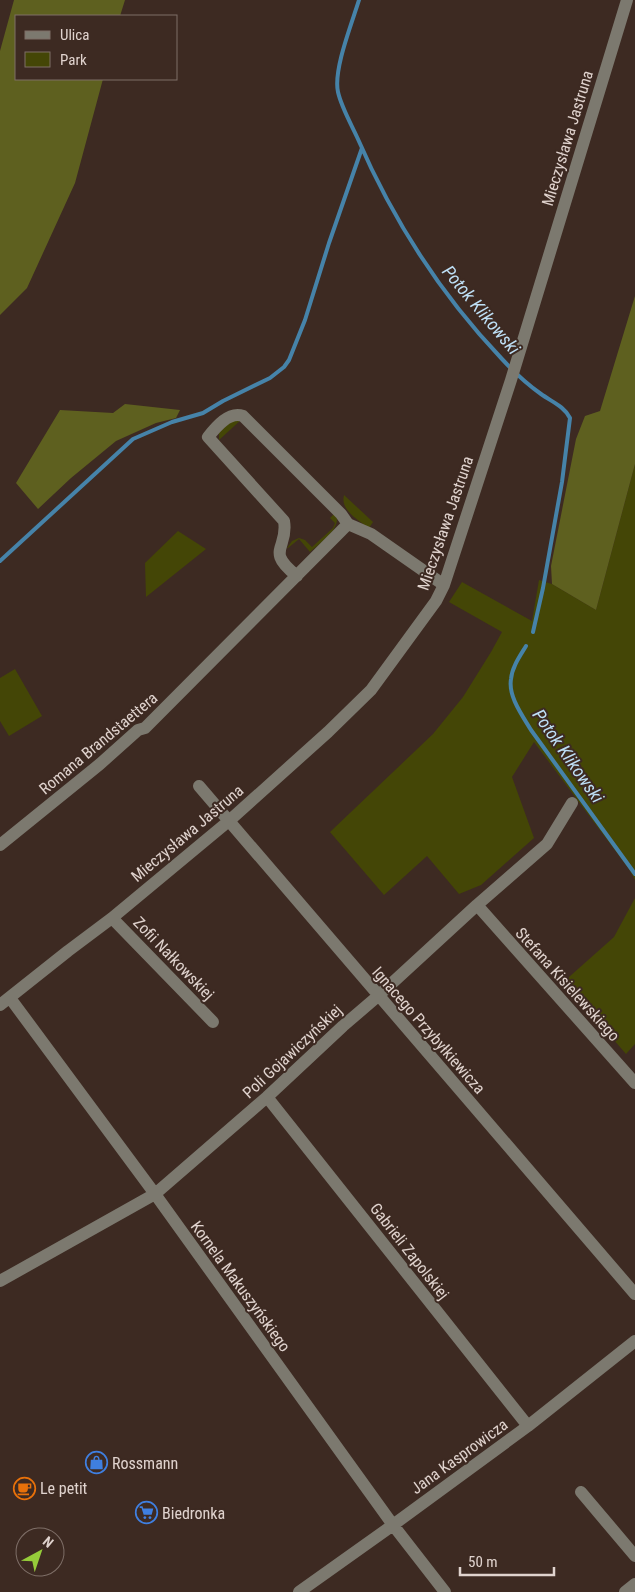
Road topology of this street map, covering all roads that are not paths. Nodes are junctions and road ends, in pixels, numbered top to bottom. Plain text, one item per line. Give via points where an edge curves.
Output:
1 (627, 0) edge
2 (348, 524) junction
3 (297, 576) junction
4 (444, 585) junction
5 (200, 786) dead end
6 (572, 803) dead end
7 (230, 820) junction
8 (0, 845) edge
9 (477, 906) junction
10 (112, 918) junction
11 (378, 996) junction
12 (5, 1002) edge
13 (213, 1022) dead end
14 (635, 1083) edge
15 (267, 1097) junction
16 (155, 1194) junction
17 (0, 1280) edge
18 (635, 1294) edge
19 (635, 1341) edge
20 (528, 1426) junction
21 (581, 1492) dead end
22 (393, 1525) junction
23 (635, 1556) edge
24 (635, 1584) edge
25 (299, 1592) edge
26 (445, 1592) edge
27 (625, 1592) edge

1 - 4 street, Mieczysława Jastruna via 514,370
2 - 3 street, Romana Brandstaettera
2 - 3 street via 243,416 238,414 229,418 208,436 284,521 285,534 279,550 281,559
2 - 4 street via 371,534
3 - 8 street, Romana Brandstaettera via 145,728 138,730
4 - 7 street, Mieczysława Jastruna via 370,690
5 - 7 street, Ignacego Przybyłkiewicza
6 - 9 street, Poli Gojawiczyńskiej via 547,844
7 - 10 street, Mieczysława Jastruna
7 - 11 street, Ignacego Przybyłkiewicza
9 - 11 street, Poli Gojawiczyńskiej
9 - 14 street, Stefana Kisielewskiego
10 - 12 street, Mieczysława Jastruna
10 - 13 street, Zofii Nałkowskiej
11 - 15 street, Poli Gojawiczyńskiej
11 - 18 street, Ignacego Przybyłkiewicza
12 - 16 street, Kornela Makuszyńskiego
15 - 16 street, Poli Gojawiczyńskiej
15 - 20 street, Gabrieli Zapolskiej
16 - 17 street, Poli Gojawiczyńskiej
16 - 22 street, Kornela Makuszyńskiego
19 - 20 street, Jana Kasprowicza
20 - 22 street, Jana Kasprowicza
21 - 23 street
22 - 25 street, Jana Kasprowicza
22 - 26 street, Kornela Makuszyńskiego
24 - 27 street

